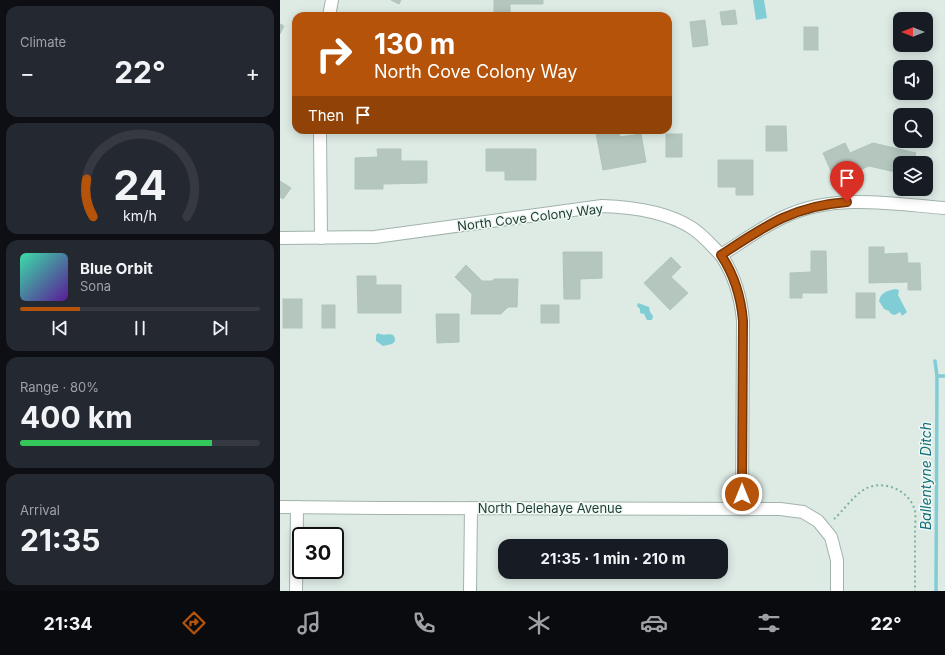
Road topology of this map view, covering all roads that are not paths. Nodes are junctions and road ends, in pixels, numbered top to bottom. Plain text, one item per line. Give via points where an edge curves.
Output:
1 (332, 0) edge
2 (330, 12) edge
3 (320, 134) edge
4 (945, 208) edge
5 (280, 238) edge
6 (321, 238) junction
7 (721, 255) junction
8 (280, 507) edge
9 (297, 507) junction
10 (471, 508) junction
11 (742, 509) junction
12 (296, 591) edge
13 (470, 591) edge
14 (837, 591) edge

1 - 2 street
3 - 6 street
4 - 7 street via 866,202 840,202 816,206 786,216
5 - 6 street, North Cove Colony Way
6 - 7 street, North Cove Colony Way via 382,237 588,207 616,207 649,212 679,221 692,228
7 - 11 street, North Cove Colony Way via 738,289 742,310
8 - 9 street, North Delehaye Avenue
9 - 10 street, North Delehaye Avenue
9 - 12 street
10 - 11 street, North Delehaye Avenue
10 - 13 street
11 - 14 street, North Delehaye Avenue via 802,512 818,521 833,545 837,560

